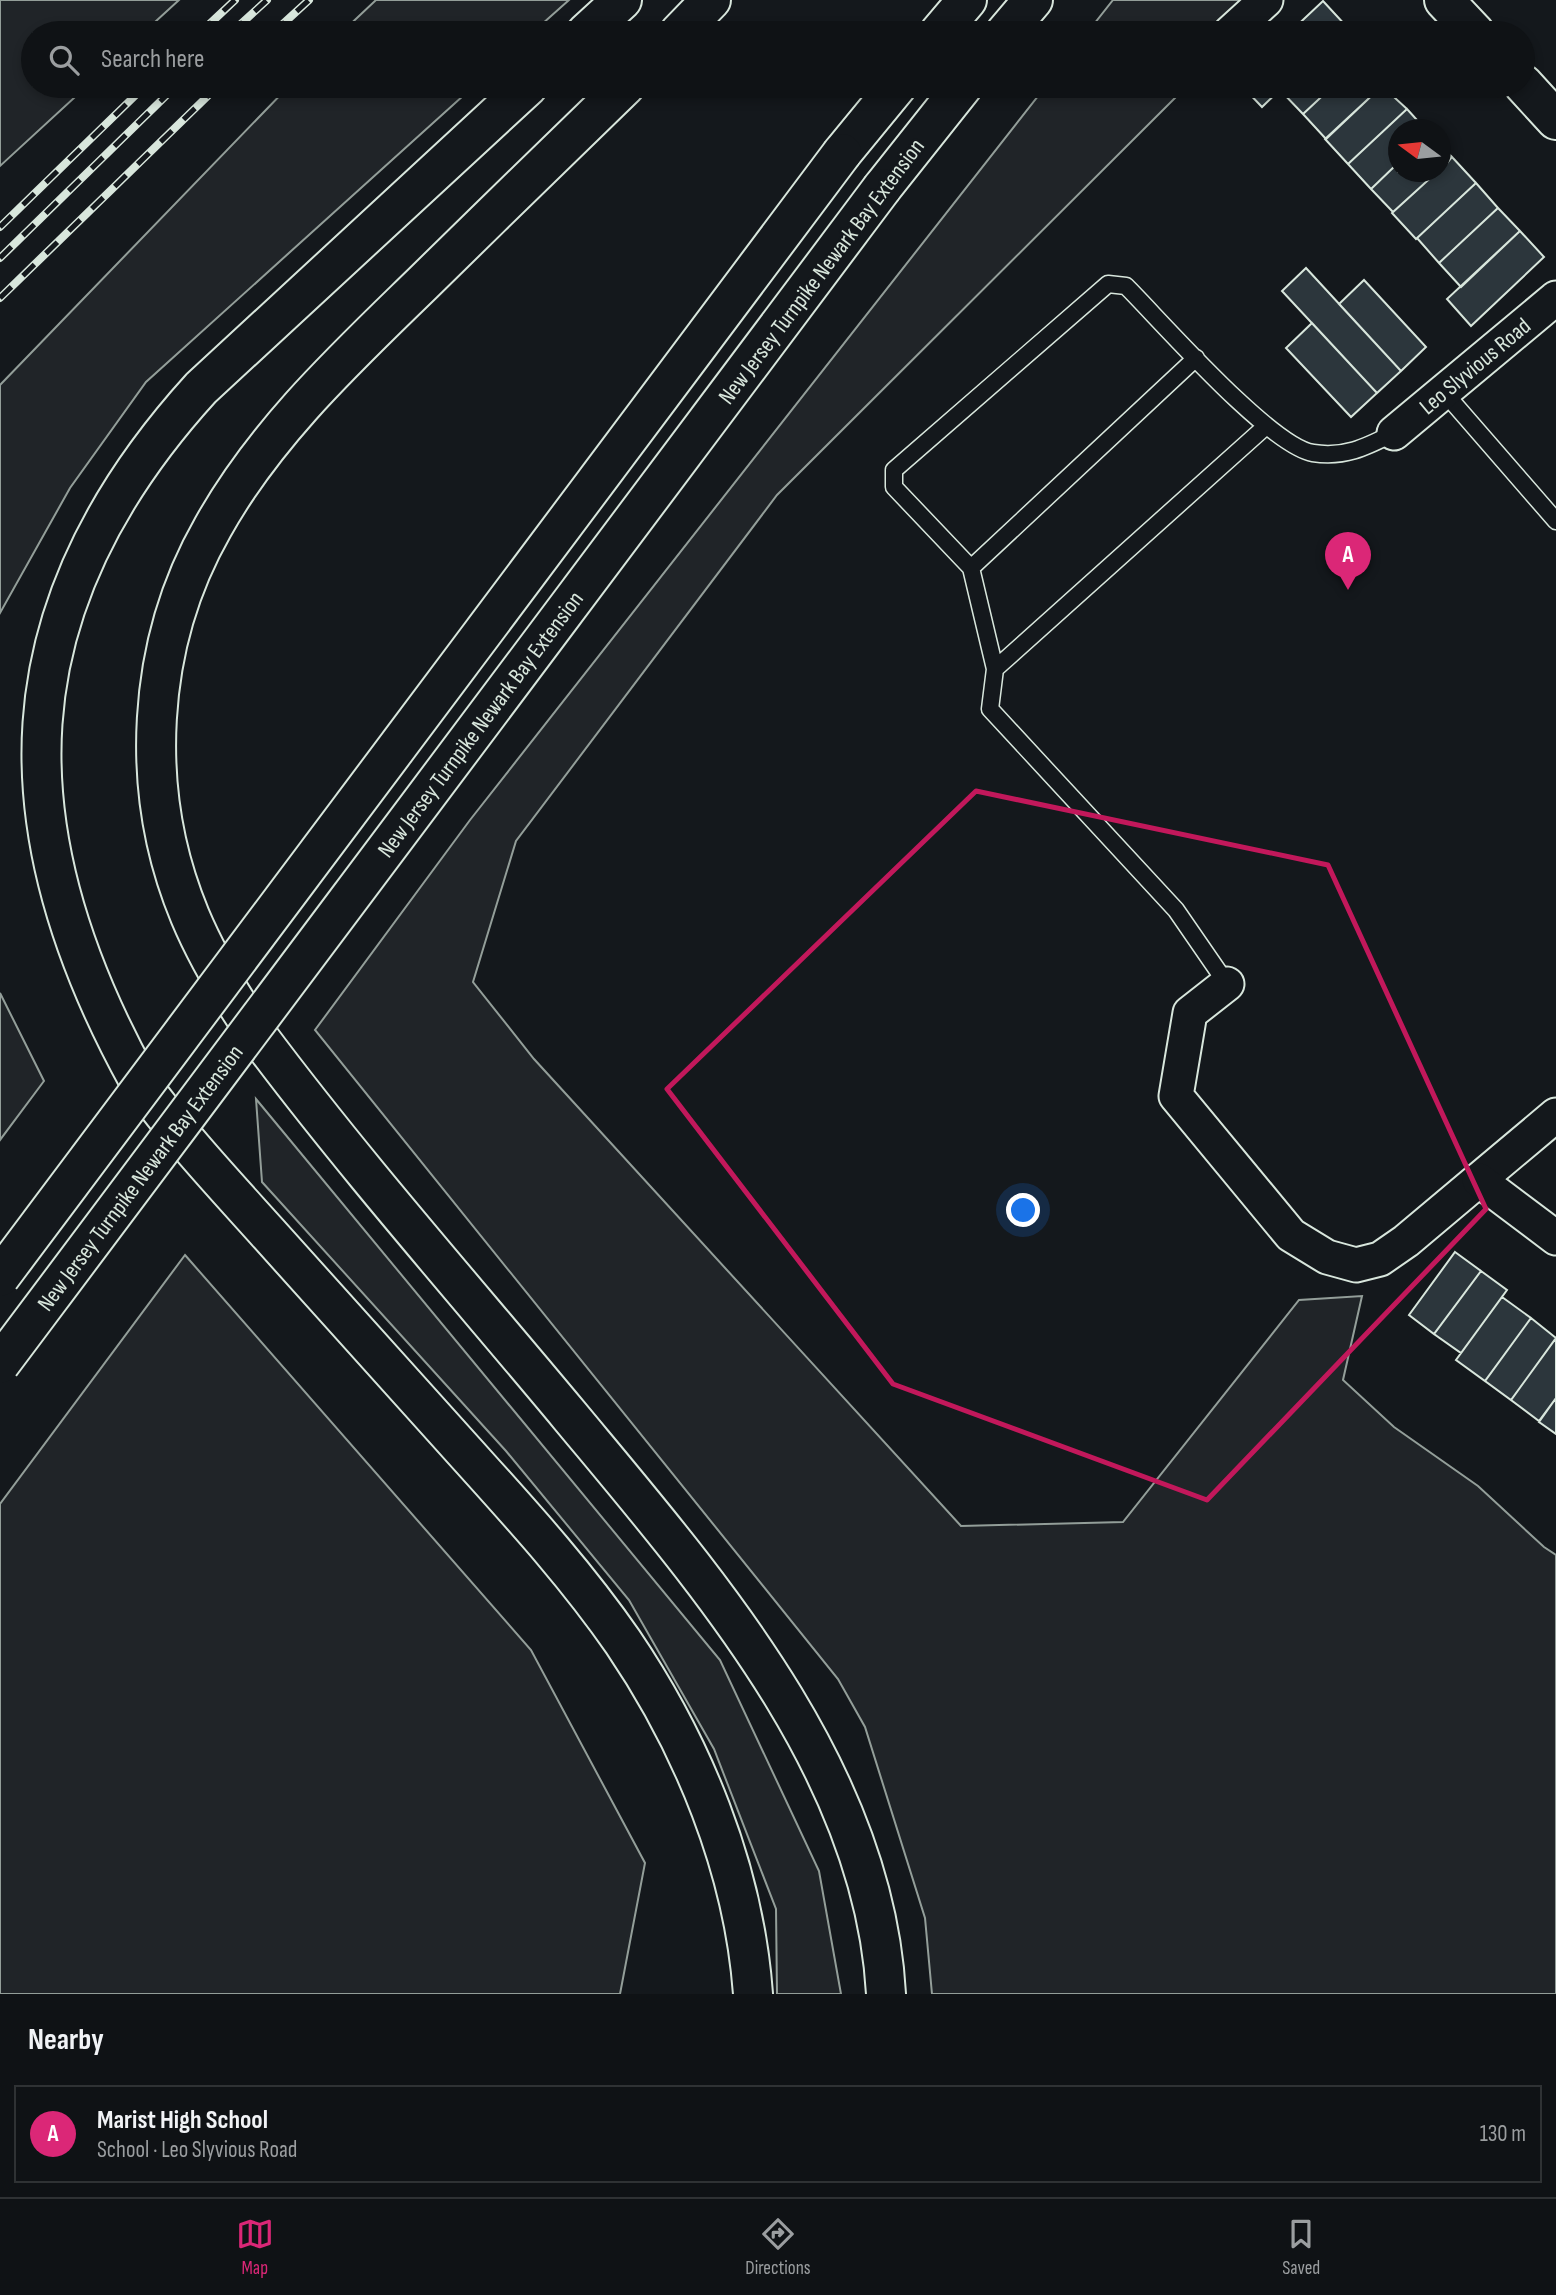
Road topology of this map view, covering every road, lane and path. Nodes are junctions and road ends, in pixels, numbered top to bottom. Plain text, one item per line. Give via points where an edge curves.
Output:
1 (622, 0) edge
2 (711, 0) edge
3 (967, 0) edge
4 (1033, 0) edge
5 (1266, 0) edge
6 (1444, 0) edge
7 (599, 21) edge
8 (691, 21) edge
9 (949, 21) edge
10 (1015, 21) edge
11 (1243, 21) edge
12 (1464, 21) edge
13 (1535, 97) edge
14 (515, 98) edge
15 (613, 98) edge
16 (887, 98) edge
17 (953, 98) edge
18 (1556, 120) edge
19 (1556, 298) edge
20 (1196, 358) junction
21 (1443, 391) junction
22 (1265, 427) junction
23 (1394, 433) joint
24 (1556, 521) edge
25 (971, 568) junction
26 (995, 668) junction
27 (1227, 984) joint
28 (1556, 1115) edge
29 (1479, 1180) junction
30 (1556, 1238) edge
31 (0, 1277) edge
32 (0, 1364) edge
33 (753, 1994) edge
34 (886, 1994) edge

1 - 7 main road
2 - 8 main road
3 - 9 main road
4 - 10 main road
5 - 11 street
6 - 12 main road
13 - 18 main road
14 - 33 main road via 201,388 117,493 66,579 42,642 25,742 25,809 37,875 58,937 87,999 138,1080 541,1538 625,1646 678,1736 717,1828 745,1927
15 - 34 main road via 339,365 292,416 230,498 198,554 166,648 156,715 162,819 189,915 217,973 258,1037 689,1560 767,1669 817,1760 856,1850 874,1914
16 - 31 main road, bridge
17 - 32 main road, New Jersey Turnpike Newark Bay Extension, bridge
19 - 21 street, Leo Slyvious Road
20 - 22 lane
20 - 25 lane
20 - 25 lane via 1126,286 1108,284 894,470 894,487
21 - 23 street, Leo Slyvious Road
21 - 24 lane
22 - 23 lane via 1311,453 1355,453
22 - 26 lane
25 - 26 lane
26 - 27 lane via 990,709 1176,910
27 - 29 street via 1190,1013 1176,1096 1291,1235 1337,1260 1356,1265 1380,1259
28 - 29 street
29 - 30 street

